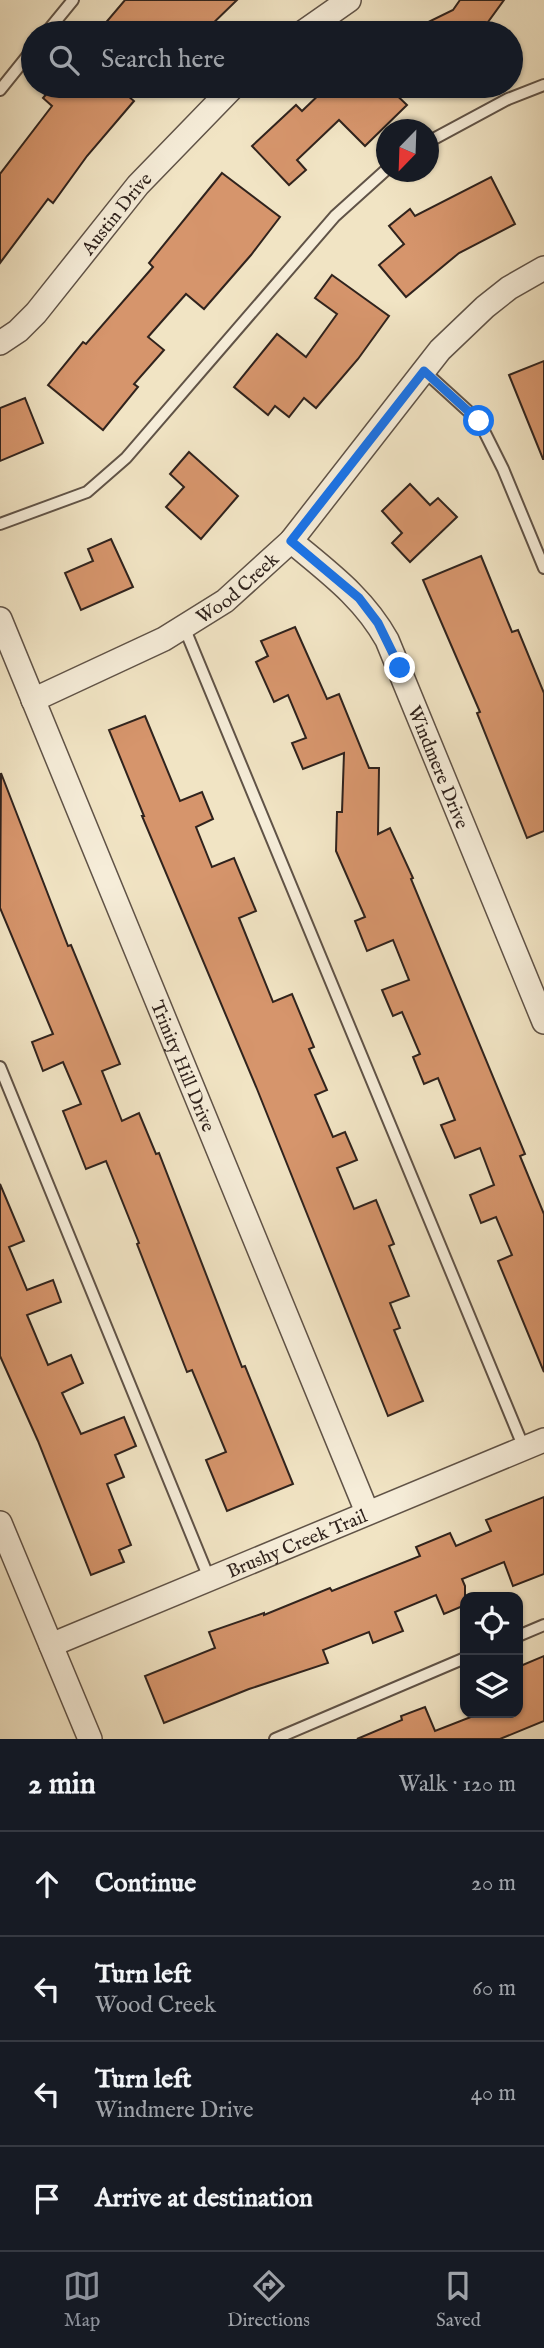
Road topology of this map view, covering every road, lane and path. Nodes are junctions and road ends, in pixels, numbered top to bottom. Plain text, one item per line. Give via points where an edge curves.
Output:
1 (73, 0) edge
2 (349, 0) edge
3 (56, 21) edge
4 (319, 21) edge
5 (21, 63) edge
6 (544, 85) edge
7 (0, 90) edge
8 (523, 93) edge
9 (222, 98) edge
10 (512, 98) edge
11 (439, 137) edge
12 (376, 180) edge
13 (544, 268) edge
14 (0, 343) edge
15 (424, 371) junction
16 (0, 524) edge
17 (291, 541) junction
18 (544, 568) edge
19 (0, 619) edge
20 (184, 627) junction
21 (33, 700) junction
22 (544, 1022) edge
23 (0, 1067) edge
24 (534, 1444) edge
25 (367, 1512) junction
26 (0, 1523) edge
27 (209, 1578) junction
28 (544, 1625) edge
29 (523, 1634) edge
30 (51, 1645) junction
31 (460, 1660) edge
32 (90, 1739) edge
33 (275, 1739) edge

1 - 3 lane
2 - 4 street
5 - 7 lane
6 - 8 lane
9 - 14 street, Austin Drive via 138,185 36,313
10 - 11 lane
12 - 16 lane via 335,216 126,458 88,492
13 - 15 street, Wood Creek via 485,307
15 - 17 street, Wood Creek
15 - 18 lane via 479,421
17 - 20 street, Wood Creek via 225,601
17 - 22 street, Windmere Drive via 359,598 387,640
19 - 21 street, Trinity Hill Drive
20 - 21 street, Wood Creek
20 - 24 lane
21 - 25 street, Trinity Hill Drive
23 - 27 lane
24 - 25 street, Brushy Creek Trail
25 - 27 street, Brushy Creek Trail
26 - 30 street
27 - 30 street, Brushy Creek Trail
28 - 29 lane
30 - 32 street
31 - 33 lane

